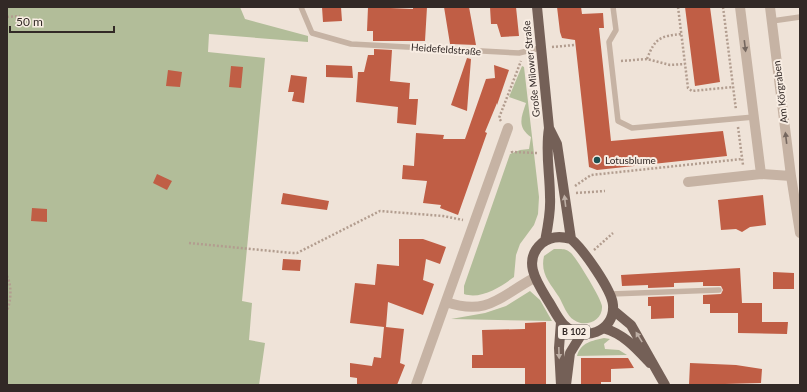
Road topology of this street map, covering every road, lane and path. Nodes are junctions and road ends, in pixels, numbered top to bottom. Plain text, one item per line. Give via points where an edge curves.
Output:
1 (302, 7) edge
2 (537, 7) edge
3 (612, 7) edge
4 (678, 7) edge
5 (723, 7) edge
6 (740, 7) edge
7 (770, 7) edge
8 (20, 16) dead end
9 (7, 17) edge
10 (800, 17) edge
11 (772, 21) junction
12 (682, 34) junction
13 (575, 45) dead end
14 (540, 48) junction
15 (647, 58) junction
16 (522, 60) dead end
17 (611, 62) junction
18 (685, 64) junction
19 (733, 87) junction
20 (754, 116) junction
21 (737, 119) junction
22 (508, 128) junction
23 (549, 128) junction
24 (546, 153) junction
25 (742, 159) junction
26 (762, 174) junction
27 (744, 176) junction
28 (795, 177) edge
29 (688, 182) dead end
30 (605, 191) dead end
31 (564, 194) junction
32 (474, 223) junction
33 (613, 233) dead end
34 (800, 233) edge
35 (571, 240) junction
36 (545, 241) junction
37 (189, 243) dead end
38 (587, 257) junction
39 (7, 276) edge
40 (534, 278) junction
41 (719, 290) dead end
42 (610, 294) junction
43 (446, 302) junction
44 (613, 310) junction
45 (7, 311) edge
46 (561, 322) junction
47 (603, 328) junction
48 (581, 335) junction
49 (657, 370) junction
50 (416, 385) edge
51 (561, 385) edge
52 (566, 385) edge
53 (665, 385) edge

1 - 14 lane, Heidefeldstraße via 312,33 350,44 519,53
2 - 14 main road, Große Milower Straße / B 102
3 - 17 lane via 616,30 609,42
4 - 12 path
5 - 19 path
6 -> 20 street
7 - 11 street, Am Körgraben
8 - 9 path
10 - 11 lane
28 -> 11 street, Am Körgraben
12 - 15 path via 658,39 652,45
12 - 18 path
13 - 14 path
14 - 23 main road, Große Milower Straße / B 102
15 - 17 path
15 - 18 path via 670,65
16 - 22 path via 499,118
17 - 21 lane via 618,121 632,128
18 - 19 path via 688,88 692,91
19 - 21 path
20 - 21 lane
20 - 26 street
21 - 25 path
22 - 24 path via 512,152
22 - 32 street
23 - 24 main road, Große Milower Straße / B 102
23 - 31 main road, Große Milower Straße / B 102 via 557,144
24 - 36 main road, Große Milower Straße / B 102 via 550,217
25 - 27 path
25 - 31 path via 591,175
26 - 27 street
26 - 28 street
27 - 29 street
28 - 34 street, Am Körgraben
30 - 31 path
35 -> 31 main road, Große Milower Straße / B 102
32 - 37 path via 443,216 380,211 297,253
32 - 43 street
33 - 38 path
35 - 36 main road via 557,237
35 - 38 main road
36 - 40 main road, Große Milower Straße / B 102 via 535,251 532,260
38 - 42 main road
39 - 45 path via 10,281 10,292
40 - 43 street via 497,301 483,306 459,306
40 - 46 main road, Große Milower Straße / B 102
41 - 42 lane
42 - 44 main road
43 - 50 street
44 - 47 main road, B 102
49 -> 44 main road via 632,325
46 - 48 main road, Große Milower Straße / B 102 via 571,331
46 -> 51 main road, B 102
47 - 48 main road, B 102
47 - 49 main road via 623,336
48 - 52 main road, B 102 via 570,353
49 - 53 main road

